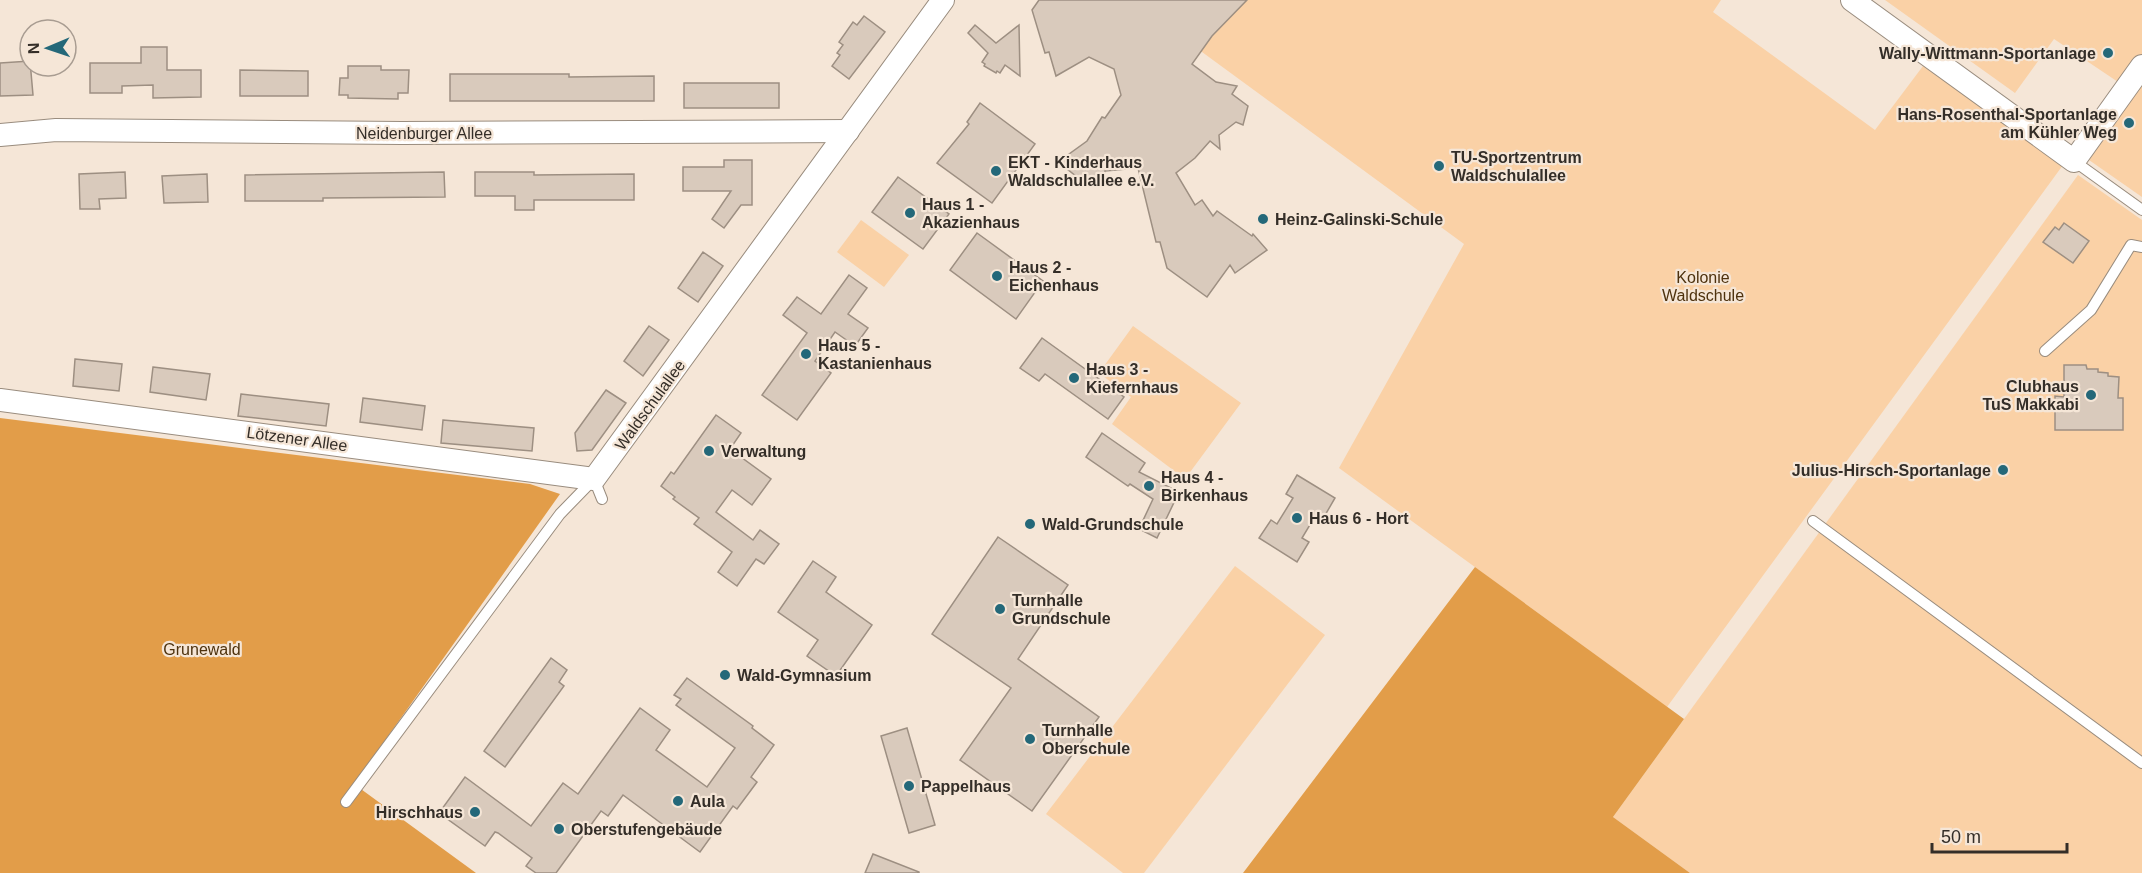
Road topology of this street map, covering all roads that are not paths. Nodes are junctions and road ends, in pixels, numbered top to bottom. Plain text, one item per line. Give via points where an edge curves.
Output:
1 (944, 0) edge
2 (1852, 0) edge
3 (2142, 66) edge
4 (848, 131) junction
5 (0, 135) edge
6 (2074, 161) junction
7 (2142, 210) edge
8 (2142, 248) edge
9 (2045, 351) dead end
10 (0, 400) edge
11 (598, 489) junction
12 (1813, 521) dead end
13 (2142, 763) edge
14 (346, 802) dead end

1 - 4 street, Waldschulallee
2 - 6 street
3 - 6 street
4 - 5 street, Neidenburger Allee via 57,130
4 - 11 street, Waldschulallee
6 - 7 lane
8 - 9 lane via 2131,245 2091,310
10 - 11 street, Lötzener Allee
11 - 14 lane, Waldschulallee via 560,514
12 - 13 lane

